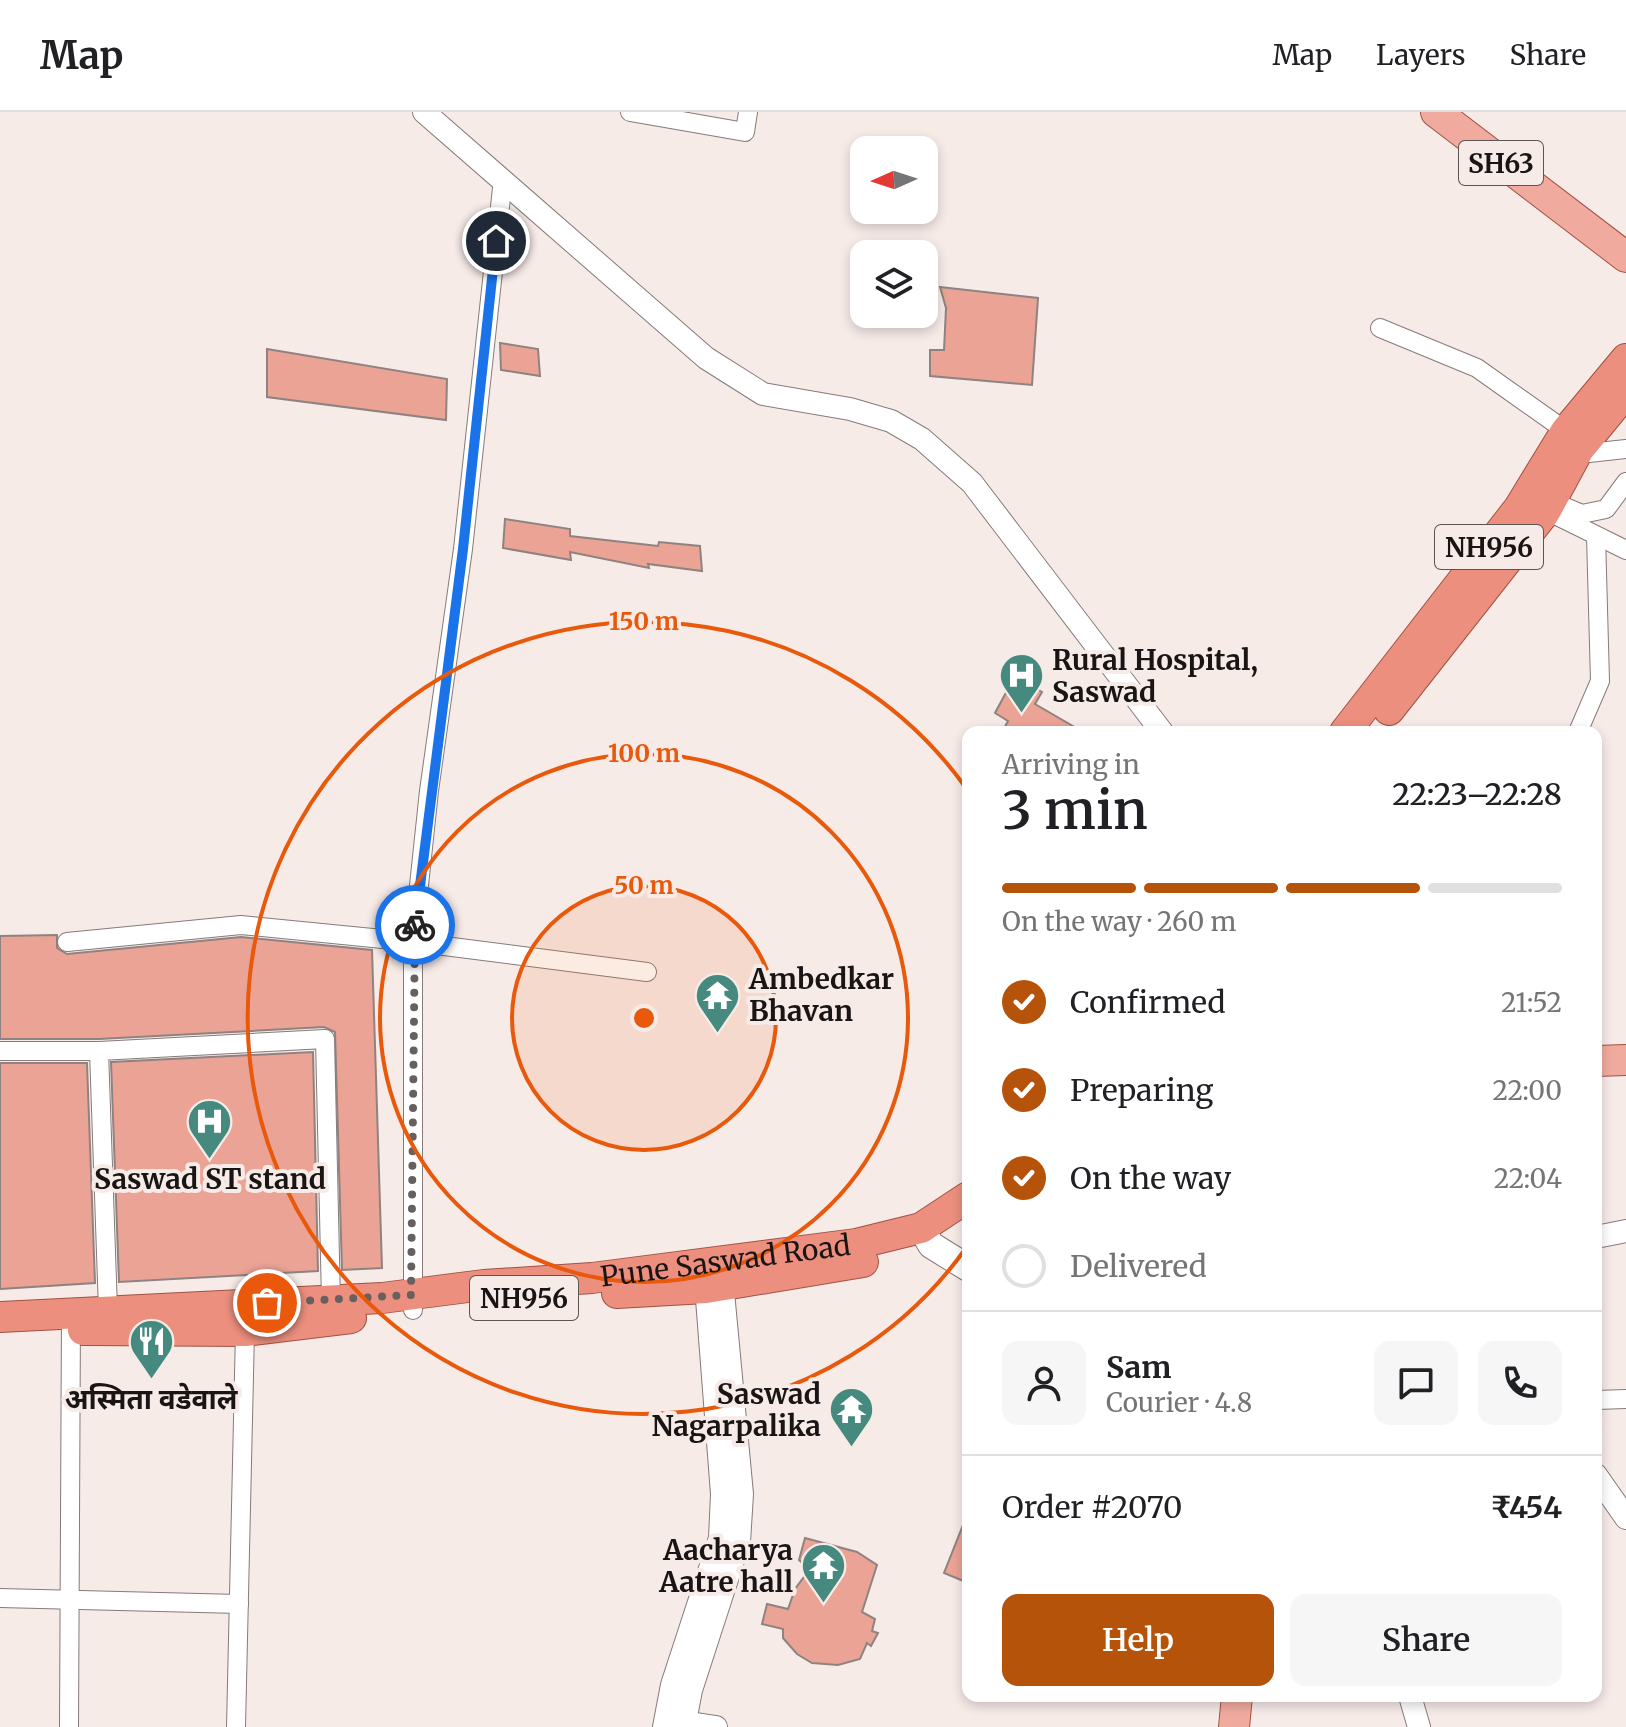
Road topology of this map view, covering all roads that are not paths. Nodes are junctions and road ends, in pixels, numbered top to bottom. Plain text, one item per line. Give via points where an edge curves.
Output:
1 (424, 112) edge
2 (630, 112) edge
3 (748, 112) edge
4 (1436, 112) edge
5 (503, 179) junction
6 (1626, 257) edge
7 (1380, 328) dead end
8 (1626, 359) edge
9 (1626, 392) edge
10 (1578, 444) junction
11 (1626, 449) edge
12 (1626, 460) edge
13 (1626, 482) edge
14 (1541, 504) junction
15 (1596, 536) junction
16 (1626, 550) edge
17 (1157, 726) edge
18 (1357, 726) edge
19 (1581, 726) edge
20 (67, 942) dead end
21 (413, 942) junction
22 (647, 972) dead end
23 (0, 1051) edge
24 (99, 1051) junction
25 (1626, 1060) edge
26 (1602, 1061) edge
27 (962, 1212) edge
28 (962, 1230) edge
29 (1626, 1231) edge
30 (1602, 1236) edge
31 (947, 1249) edge
32 (713, 1275) junction
33 (331, 1301) junction
34 (412, 1302) junction
35 (108, 1310) junction
36 (0, 1317) edge
37 (71, 1321) junction
38 (245, 1331) junction
39 (0, 1335) edge
40 (1626, 1399) edge
41 (1602, 1400) edge
42 (1602, 1484) edge
43 (1626, 1518) edge
44 (70, 1597) junction
45 (0, 1598) edge
46 (239, 1604) junction
47 (1236, 1702) edge
48 (1256, 1702) edge
49 (1412, 1702) edge
50 (674, 1724) edge
51 (69, 1727) edge
52 (236, 1727) edge
53 (716, 1727) edge
54 (1234, 1727) edge
55 (1254, 1727) edge
56 (1419, 1727) edge

1 - 5 street
2 - 3 street via 745,132
4 - 6 main road, SH63
5 - 17 street via 706,358 763,394 850,409 891,421 922,439 972,483
5 - 21 street
7 - 10 street via 1477,368
8 - 10 highway, NH956
9 - 10 highway, NH956
10 - 11 street
10 - 12 street
10 - 14 highway, NH956
13 - 14 street via 1606,509 1582,514
14 - 15 street
14 - 18 highway, NH956
15 - 16 street
15 - 19 street via 1600,681
20 - 21 street via 241,925
21 - 22 street
21 - 34 street
23 - 24 street
24 - 33 street via 325,1039
24 - 35 street
25 - 26 main road
27 - 31 highway
28 - 31 highway
29 - 30 street
31 - 32 highway, Pune Saswad Road via 856,1244
32 - 34 highway, NH956 via 518,1298
32 - 50 street via 742,1494 691,1690
33 - 34 highway
33 - 35 highway
34 - 38 highway, NH956
35 - 37 highway
36 - 37 highway
37 - 38 highway, NH956
37 - 39 highway, NH956
37 - 44 street
38 - 46 street
40 - 41 street
42 - 43 street
44 - 45 street
44 - 46 street
44 - 51 street
46 - 52 street
47 - 54 main road
48 - 55 main road
49 - 56 street
50 - 53 street

